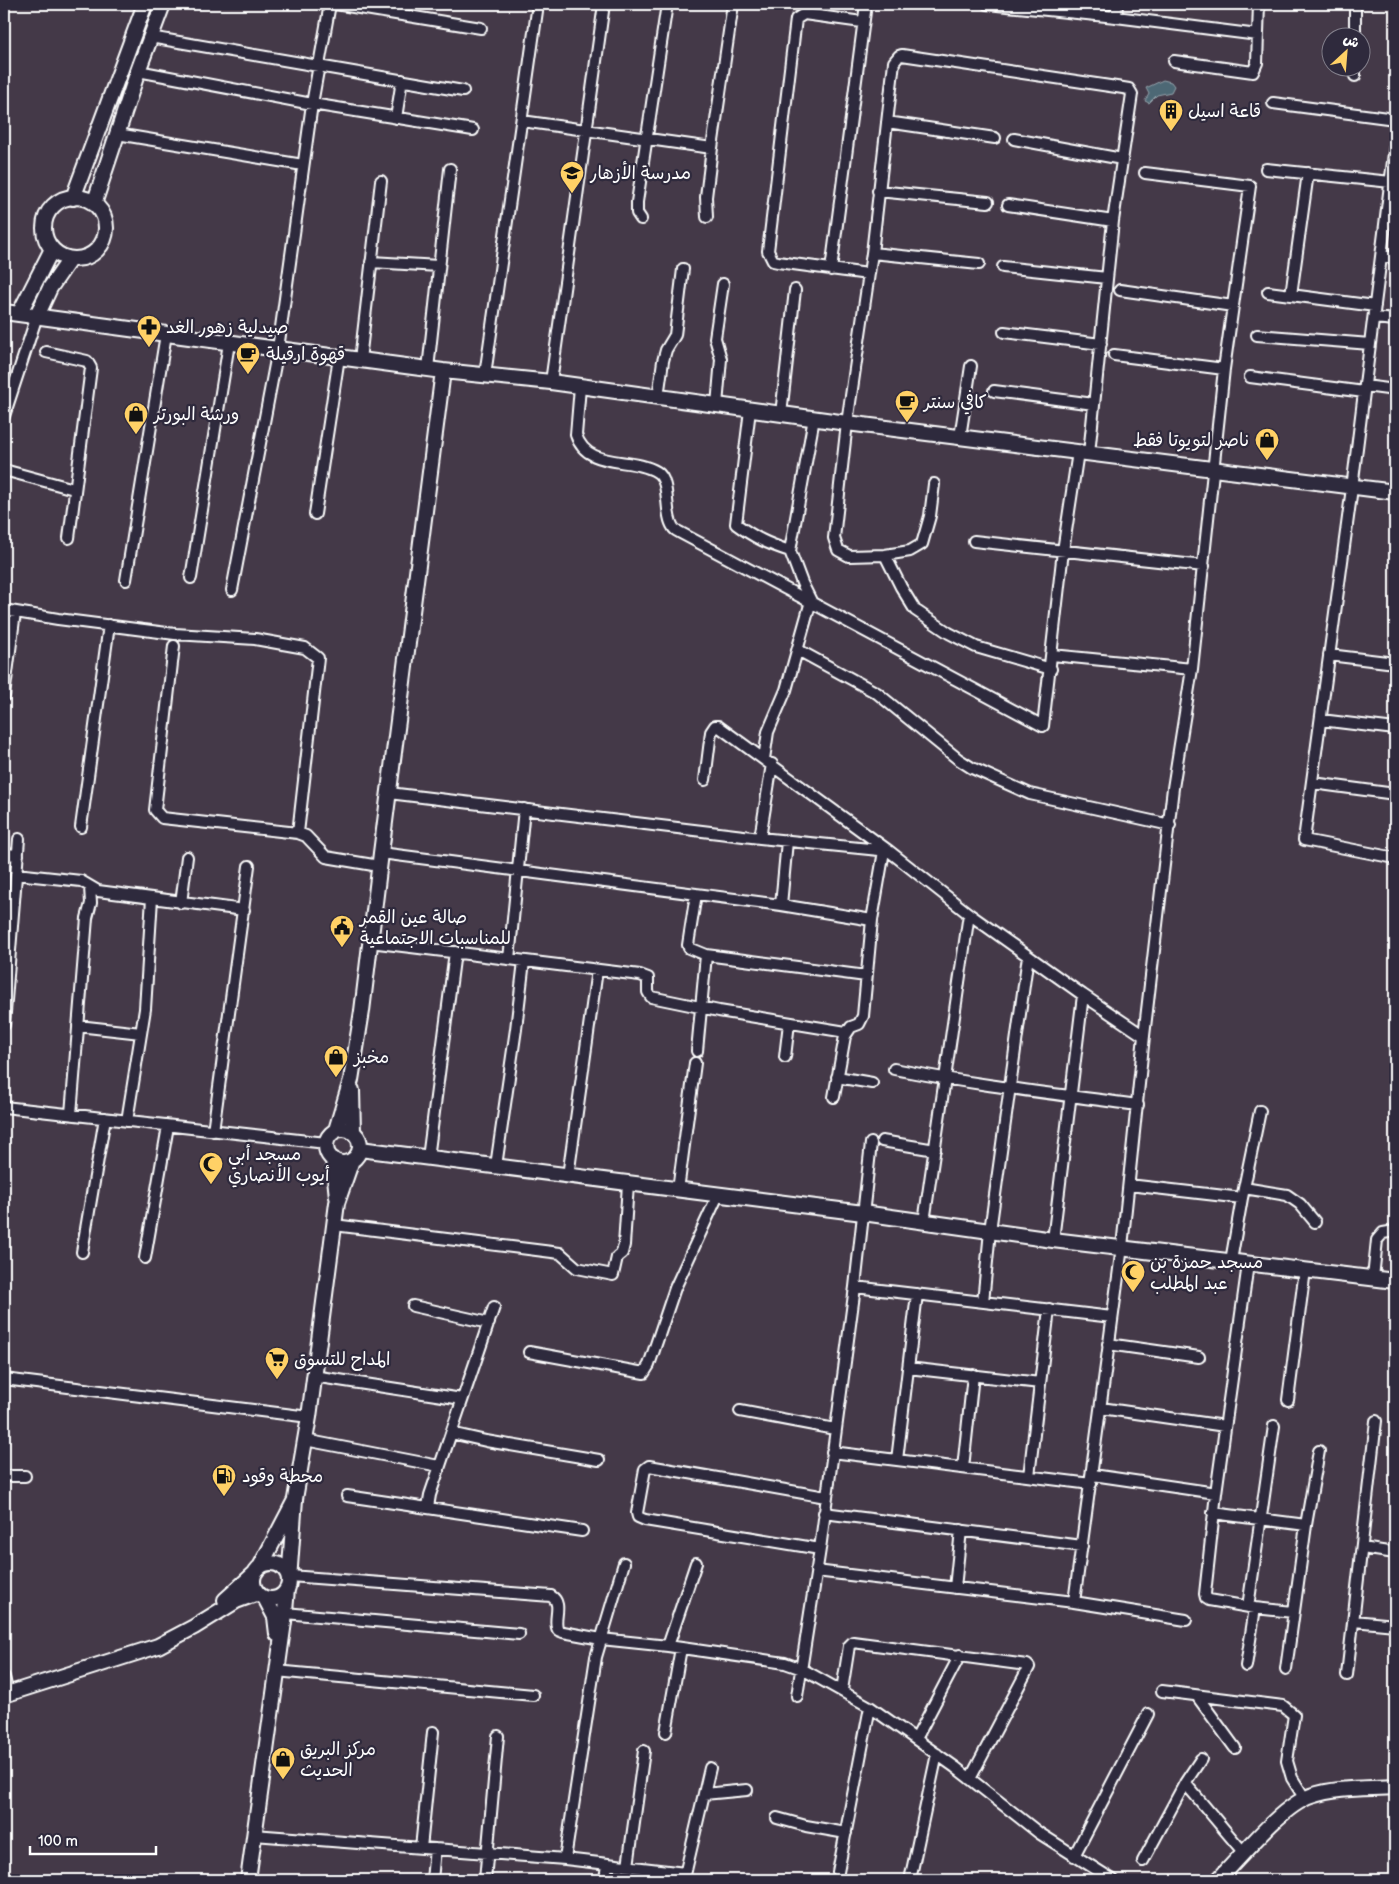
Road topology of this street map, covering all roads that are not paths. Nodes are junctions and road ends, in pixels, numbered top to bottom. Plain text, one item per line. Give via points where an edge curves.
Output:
1 (145, 4) edge
2 (164, 4) edge
3 (330, 4) edge
4 (335, 4) edge
5 (538, 4) edge
6 (604, 4) edge
7 (668, 4) edge
8 (733, 4) edge
9 (866, 4) edge
10 (987, 4) edge
11 (1117, 4) edge
12 (1258, 4) edge
13 (1356, 4) edge
14 (1116, 16) junction
15 (862, 22) junction
16 (481, 28) dead end
17 (1355, 28) edge
18 (1258, 35) junction
19 (150, 37) junction
20 (1174, 61) dead end
21 (319, 65) junction
22 (138, 71) junction
23 (402, 80) junction
24 (463, 90) dead end
25 (1273, 103) dead end
26 (312, 104) junction
27 (396, 118) junction
28 (1395, 118) edge
29 (522, 121) junction
30 (887, 122) junction
31 (473, 130) dead end
32 (586, 130) junction
33 (117, 134) junction
34 (995, 138) dead end
35 (647, 139) junction
36 (1014, 139) dead end
37 (1395, 145) edge
38 (712, 148) junction
39 (1122, 159) junction
40 (303, 165) junction
41 (450, 169) dead end
42 (1266, 169) dead end
43 (1145, 173) dead end
44 (1308, 173) junction
45 (381, 182) dead end
46 (1391, 182) junction
47 (878, 191) junction
48 (73, 198) junction
49 (1392, 198) edge
50 (988, 202) dead end
51 (94, 204) junction
52 (1008, 205) dead end
53 (707, 216) dead end
54 (641, 219) dead end
55 (1114, 221) junction
56 (52, 249) junction
57 (872, 253) junction
58 (1382, 256) junction
59 (1395, 258) edge
60 (70, 259) junction
61 (371, 262) junction
62 (979, 264) dead end
63 (439, 266) junction
64 (1003, 267) dead end
65 (683, 269) dead end
66 (831, 270) junction
67 (868, 274) junction
68 (1108, 278) junction
69 (723, 284) dead end
70 (796, 290) dead end
71 (1120, 290) dead end
72 (1268, 292) dead end
73 (1292, 295) junction
74 (1233, 306) junction
75 (1375, 306) junction
76 (4, 312) edge
77 (19, 314) junction
78 (37, 316) junction
79 (1374, 318) junction
80 (1395, 320) edge
81 (1004, 332) dead end
82 (166, 334) junction
83 (1257, 335) dead end
84 (229, 343) junction
85 (1100, 344) junction
86 (1370, 344) junction
87 (278, 350) junction
88 (46, 352) dead end
89 (1114, 355) dead end
90 (340, 357) junction
91 (360, 360) junction
92 (971, 366) dead end
93 (428, 369) junction
94 (1224, 370) junction
95 (443, 371) junction
96 (485, 375) junction
97 (1250, 377) dead end
98 (551, 382) junction
99 (580, 387) junction
100 (1364, 389) junction
101 (1395, 390) edge
102 (994, 391) dead end
103 (658, 397) junction
104 (1094, 404) junction
105 (717, 405) junction
106 (750, 410) junction
107 (781, 414) junction
108 (4, 416) edge
109 (814, 418) junction
110 (847, 423) junction
111 (960, 437) junction
112 (1083, 453) junction
113 (4, 470) edge
114 (1213, 470) junction
115 (934, 484) dead end
116 (1352, 488) junction
117 (74, 489) junction
118 (1395, 492) edge
119 (315, 514) dead end
120 (69, 538) dead end
121 (974, 541) dead end
122 (790, 551) junction
123 (1062, 551) junction
124 (885, 555) junction
125 (1204, 566) junction
126 (191, 578) dead end
127 (126, 580) dead end
128 (232, 590) dead end
129 (811, 601) junction
130 (4, 610) edge
131 (14, 612) junction
132 (109, 625) junction
133 (174, 646) dead end
134 (798, 650) junction
135 (1052, 655) junction
136 (1329, 655) junction
137 (1395, 664) edge
138 (1050, 669) junction
139 (1192, 669) junction
140 (5, 671) edge
141 (4, 696) edge
142 (1321, 720) junction
143 (1395, 728) edge
144 (768, 762) junction
145 (705, 780) dead end
146 (1313, 783) junction
147 (389, 793) junction
148 (1395, 794) edge
149 (524, 810) junction
150 (1170, 825) junction
151 (81, 827) dead end
152 (298, 833) junction
153 (760, 838) junction
154 (19, 839) dead end
155 (787, 841) junction
156 (887, 851) junction
157 (4, 854) edge
158 (18, 855) junction
159 (187, 856) dead end
160 (1395, 858) edge
161 (380, 859) junction
162 (249, 866) dead end
163 (518, 871) junction
164 (16, 874) junction
165 (90, 887) junction
166 (696, 894) junction
167 (152, 898) junction
168 (181, 903) junction
169 (781, 905) junction
170 (244, 910) junction
171 (969, 914) junction
172 (872, 920) junction
173 (370, 942) junction
174 (455, 952) junction
175 (706, 955) junction
176 (1028, 956) junction
177 (509, 959) junction
178 (524, 960) junction
179 (597, 970) junction
180 (866, 976) junction
181 (1083, 995) junction
182 (703, 1007) junction
183 (790, 1023) junction
184 (4, 1025) edge
185 (78, 1026) junction
186 (846, 1032) junction
187 (141, 1033) junction
188 (1144, 1036) junction
189 (697, 1051) dead end
190 (785, 1057) dead end
191 (695, 1063) dead end
192 (894, 1069) dead end
193 (837, 1077) junction
194 (945, 1079) junction
195 (351, 1080) junction
196 (872, 1083) dead end
197 (1008, 1088) junction
198 (1071, 1096) junction
199 (834, 1097) dead end
200 (1138, 1105) junction
201 (4, 1107) edge
202 (1260, 1110) dead end
203 (71, 1114) junction
204 (105, 1118) junction
205 (127, 1121) junction
206 (168, 1126) junction
207 (336, 1130) junction
208 (214, 1131) junction
209 (353, 1132) junction
210 (882, 1141) dead end
211 (326, 1143) junction
212 (871, 1143) dead end
213 (935, 1150) junction
214 (356, 1154) junction
215 (428, 1158) junction
216 (332, 1159) junction
217 (496, 1166) junction
218 (568, 1176) junction
219 (628, 1184) junction
220 (1129, 1185) junction
221 (678, 1190) junction
222 (1243, 1193) junction
223 (718, 1195) junction
224 (337, 1203) junction
225 (863, 1213) junction
226 (924, 1222) junction
227 (1315, 1222) dead end
228 (334, 1225) junction
229 (990, 1231) junction
230 (1395, 1231) edge
231 (1053, 1240) junction
232 (1122, 1247) junction
233 (82, 1252) dead end
234 (145, 1258) dead end
235 (1232, 1261) junction
236 (1248, 1264) junction
237 (1305, 1270) junction
238 (1373, 1278) junction
239 (1395, 1281) edge
240 (855, 1287) junction
241 (917, 1294) junction
242 (983, 1302) junction
243 (412, 1306) dead end
244 (494, 1307) dead end
245 (1048, 1309) junction
246 (1112, 1317) junction
247 (489, 1324) junction
248 (1108, 1344) junction
249 (529, 1352) dead end
250 (1199, 1357) dead end
251 (908, 1368) junction
252 (313, 1376) junction
253 (973, 1376) junction
254 (4, 1379) edge
255 (1040, 1383) junction
256 (462, 1399) junction
257 (1288, 1400) dead end
258 (1101, 1408) junction
259 (740, 1411) dead end
260 (308, 1417) junction
261 (1376, 1421) dead end
262 (1225, 1426) junction
263 (1274, 1426) dead end
264 (835, 1429) junction
265 (451, 1433) junction
266 (305, 1440) junction
267 (1319, 1451) dead end
268 (832, 1452) junction
269 (599, 1460) dead end
270 (897, 1460) junction
271 (440, 1466) junction
272 (963, 1468) junction
273 (4, 1476) edge
274 (25, 1476) dead end
275 (1028, 1476) junction
276 (1092, 1480) junction
277 (1216, 1493) junction
278 (347, 1496) dead end
279 (826, 1497) junction
280 (295, 1499) junction
281 (428, 1507) junction
282 (1214, 1513) junction
283 (824, 1514) junction
284 (1260, 1520) junction
285 (1306, 1526) junction
286 (961, 1530) junction
287 (582, 1532) dead end
288 (1082, 1546) junction
289 (1362, 1548) junction
290 (820, 1549) junction
291 (1395, 1553) edge
292 (624, 1563) dead end
293 (696, 1563) dead end
294 (258, 1570) junction
295 (816, 1571) junction
296 (289, 1582) junction
297 (955, 1588) junction
298 (262, 1595) junction
299 (1074, 1602) junction
300 (1251, 1607) junction
301 (1293, 1612) junction
302 (285, 1613) junction
303 (208, 1616) junction
304 (1186, 1620) dead end
305 (1354, 1621) junction
306 (1395, 1625) edge
307 (519, 1634) dead end
308 (601, 1640) junction
309 (668, 1646) junction
310 (681, 1648) junction
311 (279, 1652) junction
312 (960, 1655) junction
313 (1246, 1666) dead end
314 (802, 1668) junction
315 (1286, 1669) dead end
316 (276, 1672) junction
317 (1347, 1675) dead end
318 (4, 1677) edge
319 (842, 1690) junction
320 (1162, 1691) dead end
321 (533, 1694) dead end
322 (6, 1695) edge
323 (797, 1696) dead end
324 (1197, 1696) junction
325 (870, 1707) junction
326 (1148, 1714) dead end
327 (433, 1732) dead end
328 (666, 1732) dead end
329 (498, 1736) dead end
330 (916, 1739) junction
331 (1234, 1748) dead end
332 (644, 1751) dead end
333 (936, 1754) junction
334 (1201, 1760) dead end
335 (710, 1768) dead end
336 (970, 1779) junction
337 (1185, 1783) junction
338 (1395, 1787) edge
339 (747, 1790) dead end
340 (704, 1794) junction
341 (1305, 1798) junction
342 (777, 1818) dead end
343 (846, 1833) junction
344 (254, 1834) junction
345 (421, 1848) junction
346 (435, 1850) junction
347 (1244, 1853) junction
348 (486, 1854) junction
349 (1074, 1856) junction
350 (565, 1859) junction
351 (1143, 1860) dead end
352 (607, 1864) junction
353 (628, 1866) junction
354 (838, 1872) dead end
355 (684, 1877) edge
356 (248, 1880) edge
357 (432, 1880) edge
358 (485, 1880) edge
359 (605, 1880) edge
360 (910, 1880) edge
361 (1113, 1880) edge
362 (1218, 1880) edge

1 - 48 street
2 - 19 street
3 - 21 street
4 - 16 street
5 - 29 street
6 - 32 street
7 - 35 street
8 - 38 street
9 - 15 street
10 - 14 street
11 - 14 street
12 - 18 street
13 - 17 street
14 - 18 street
15 - 66 street
15 - 66 street via 804,14 796,19 794,27 768,252 773,261
18 - 20 street via 1257,63 1253,72
19 - 21 street
19 - 22 street
21 - 23 street
21 - 26 street
22 - 26 street
22 - 33 street
23 - 24 street
23 - 27 street
25 - 28 street
26 - 27 street
26 - 40 street
27 - 31 street
29 - 32 street
29 - 96 street
30 - 34 street
30 - 39 street via 894,62 902,55 1123,88 1132,94
30 - 47 street
32 - 35 street
32 - 98 street
33 - 40 street
33 - 51 street
35 - 38 street
35 - 54 street via 637,208
36 - 39 street
37 - 46 street
38 - 53 street
39 - 55 street
40 - 87 street
41 - 63 street
42 - 44 street
43 - 74 street via 1250,186
44 - 46 street
44 - 73 street
45 - 61 street
46 - 49 street
47 - 50 street
47 - 57 street
48 - 51 street
48 - 56 street via 55,205 45,221 44,231
49 - 58 street
51 - 60 street via 105,219 105,237 96,252 88,257
52 - 55 street
55 - 68 street
56 - 60 street
56 - 77 street
57 - 62 street
57 - 67 street
58 - 59 street
58 - 75 street
60 - 78 street via 50,288
61 - 63 street
61 - 91 street
63 - 93 street
64 - 68 street
65 - 103 street via 675,334 663,361
66 - 67 street
67 - 110 street
68 - 85 street
69 - 105 street via 715,338 720,359
70 - 107 street
71 - 74 street
72 - 73 street
73 - 75 street
74 - 94 street
75 - 79 street
76 - 77 street
77 - 78 street
78 - 82 street
78 - 108 street
79 - 80 street
79 - 86 street
81 - 85 street
82 - 84 street
82 - 127 street
83 - 86 street
84 - 87 street
84 - 126 street
85 - 104 street
86 - 100 street
87 - 90 street
87 - 128 street
88 - 117 street via 87,361 91,368
89 - 94 street
90 - 91 street
90 - 119 street
91 - 93 street
92 - 111 street
93 - 95 street
94 - 114 street
95 - 96 street
95 - 147 street
96 - 98 street
97 - 100 street
98 - 99 street
99 - 103 street
99 - 129 street via 576,435 586,451 657,472 665,487 672,527
100 - 101 street
100 - 116 street
102 - 104 street
103 - 105 street
104 - 112 street
105 - 106 street
106 - 107 street
106 - 122 street via 736,524 760,541
107 - 109 street
109 - 110 street
109 - 122 street
110 - 111 street
110 - 124 street via 834,538 838,550 849,556
111 - 112 street
112 - 114 street
112 - 123 street
113 - 117 street
114 - 116 street
114 - 125 street
115 - 124 street via 922,544 910,551
116 - 118 street
116 - 136 street
117 - 120 street
121 - 123 street
122 - 129 street
123 - 125 street
123 - 135 street
124 - 138 street via 915,610 976,647
125 - 139 street
129 - 134 street
129 - 138 street via 1043,726
130 - 131 street
131 - 132 street
131 - 140 street
132 - 151 street
132 - 152 street via 175,634 255,639 305,648 318,658
133 - 152 street via 155,810 162,818
134 - 144 street via 768,732
134 - 150 street via 877,694 972,768 1030,794
135 - 138 street
135 - 139 street
136 - 137 street
136 - 142 street
139 - 150 street
140 - 141 street
142 - 143 street
142 - 146 street
144 - 145 street via 716,726 710,737
144 - 153 street
144 - 156 street
146 - 148 street
146 - 160 street via 1304,840
147 - 149 street
147 - 161 street
149 - 153 street
149 - 163 street
150 - 188 street
152 - 161 street via 306,836 326,857
153 - 155 street
154 - 158 street
155 - 156 street
155 - 169 street
156 - 171 street
156 - 172 street
157 - 158 street
158 - 164 street
159 - 168 street
161 - 163 street
161 - 173 street
162 - 170 street
163 - 166 street
163 - 177 street
164 - 165 street via 82,881
164 - 184 street
165 - 167 street via 98,891
165 - 185 street
166 - 169 street
166 - 175 street via 688,948
167 - 168 street
167 - 187 street
168 - 170 street
169 - 172 street
170 - 208 street
171 - 176 street
171 - 194 street
172 - 180 street
173 - 174 street
173 - 195 street
174 - 177 street
174 - 215 street
175 - 180 street
175 - 182 street
176 - 181 street
176 - 197 street
177 - 178 street
178 - 179 street
178 - 217 street
179 - 182 street via 643,976 648,978 651,997
179 - 218 street
180 - 186 street via 861,1021
181 - 188 street
181 - 198 street
182 - 183 street
182 - 189 street
183 - 186 street
183 - 190 street
185 - 187 street
185 - 203 street
186 - 193 street
187 - 205 street
188 - 200 street
191 - 221 street
192 - 194 street
193 - 196 street
193 - 199 street
194 - 197 street
194 - 213 street
195 - 207 street
195 - 209 street
197 - 198 street
197 - 229 street
198 - 200 street
198 - 231 street
200 - 220 street
201 - 203 street
202 - 222 street
203 - 204 street
204 - 205 street
204 - 233 street
205 - 206 street
206 - 208 street
206 - 234 street
207 - 209 street
207 - 211 street
208 - 211 street
209 - 214 street via 357,1136
210 - 213 street
211 - 216 street
212 - 225 street
213 - 226 street
214 - 215 street
214 - 216 street via 342,1163
214 - 224 street
215 - 217 street
216 - 224 street
217 - 218 street
218 - 219 street
219 - 221 street
219 - 228 street via 624,1245 613,1275 577,1268 560,1253
220 - 222 street
220 - 232 street
221 - 223 street
222 - 227 street via 1287,1195 1300,1204
222 - 235 street
223 - 225 street
223 - 249 street via 675,1288 644,1373
224 - 228 street
225 - 226 street
225 - 240 street
226 - 229 street
228 - 252 street
229 - 231 street
229 - 242 street
230 - 238 street via 1384,1233 1377,1240
231 - 232 street
232 - 235 street
232 - 246 street
235 - 236 street
236 - 237 street
236 - 262 street
237 - 238 street
237 - 257 street
238 - 239 street
240 - 241 street
240 - 264 street
241 - 242 street
241 - 251 street
242 - 245 street
243 - 247 street
244 - 247 street
245 - 246 street
245 - 255 street
246 - 248 street
247 - 256 street
248 - 250 street
248 - 258 street
251 - 253 street
251 - 270 street
252 - 256 street
252 - 260 street
253 - 255 street
253 - 272 street
254 - 260 street
255 - 275 street
256 - 265 street
258 - 262 street
258 - 276 street
259 - 264 street
260 - 266 street
261 - 289 street
262 - 277 street
263 - 284 street
264 - 268 street
265 - 269 street
265 - 271 street
266 - 271 street
266 - 280 street
267 - 285 street
268 - 270 street
268 - 279 street
270 - 272 street
271 - 281 street
272 - 275 street
273 - 274 street
275 - 276 street
276 - 277 street
276 - 288 street
277 - 282 street
278 - 281 street
279 - 283 street
279 - 290 street via 649,1466 645,1469 637,1513 645,1520
280 - 294 street
280 - 296 street
281 - 287 street
282 - 284 street
282 - 300 street via 1206,1598
283 - 286 street
283 - 290 street
284 - 285 street
284 - 300 street
285 - 301 street
286 - 288 street
286 - 297 street
288 - 299 street
289 - 291 street
289 - 305 street
290 - 295 street
292 - 308 street
293 - 309 street
294 - 296 street via 271,1563 279,1565 287,1573
294 - 298 street via 254,1586
294 - 303 street
295 - 297 street
295 - 314 street
296 - 298 street via 278,1597
296 - 302 street
296 - 308 street via 551,1596 558,1604 558,1630
297 - 299 street
298 - 303 street via 243,1598
298 - 311 street via 275,1617
299 - 304 street
300 - 301 street
300 - 313 street
301 - 315 street
302 - 307 street
302 - 311 street
303 - 322 street via 158,1646
305 - 306 street
305 - 317 street
308 - 309 street
308 - 350 street
309 - 310 street
310 - 314 street
310 - 328 street
311 - 316 street
312 - 319 street via 853,1642
312 - 330 street
312 - 336 street via 1029,1667
314 - 319 street
314 - 323 street
316 - 321 street
316 - 344 street
318 - 322 street
319 - 325 street
320 - 324 street
324 - 331 street
324 - 341 street via 1283,1706 1292,1712 1287,1761 1292,1778
325 - 330 street
325 - 343 street
326 - 349 street
327 - 345 street
329 - 348 street
330 - 333 street
332 - 353 street
333 - 336 street
333 - 360 street
334 - 337 street
335 - 340 street
336 - 349 street
337 - 347 street
337 - 351 street
338 - 341 street via 1333,1791
339 - 340 street
340 - 355 street
341 - 347 street via 1282,1815
342 - 343 street
343 - 354 street
344 - 345 street
344 - 356 street
345 - 346 street
346 - 348 street
346 - 357 street
347 - 362 street
348 - 350 street
348 - 358 street
349 - 361 street
350 - 352 street
352 - 353 street
352 - 359 street
353 - 355 street

